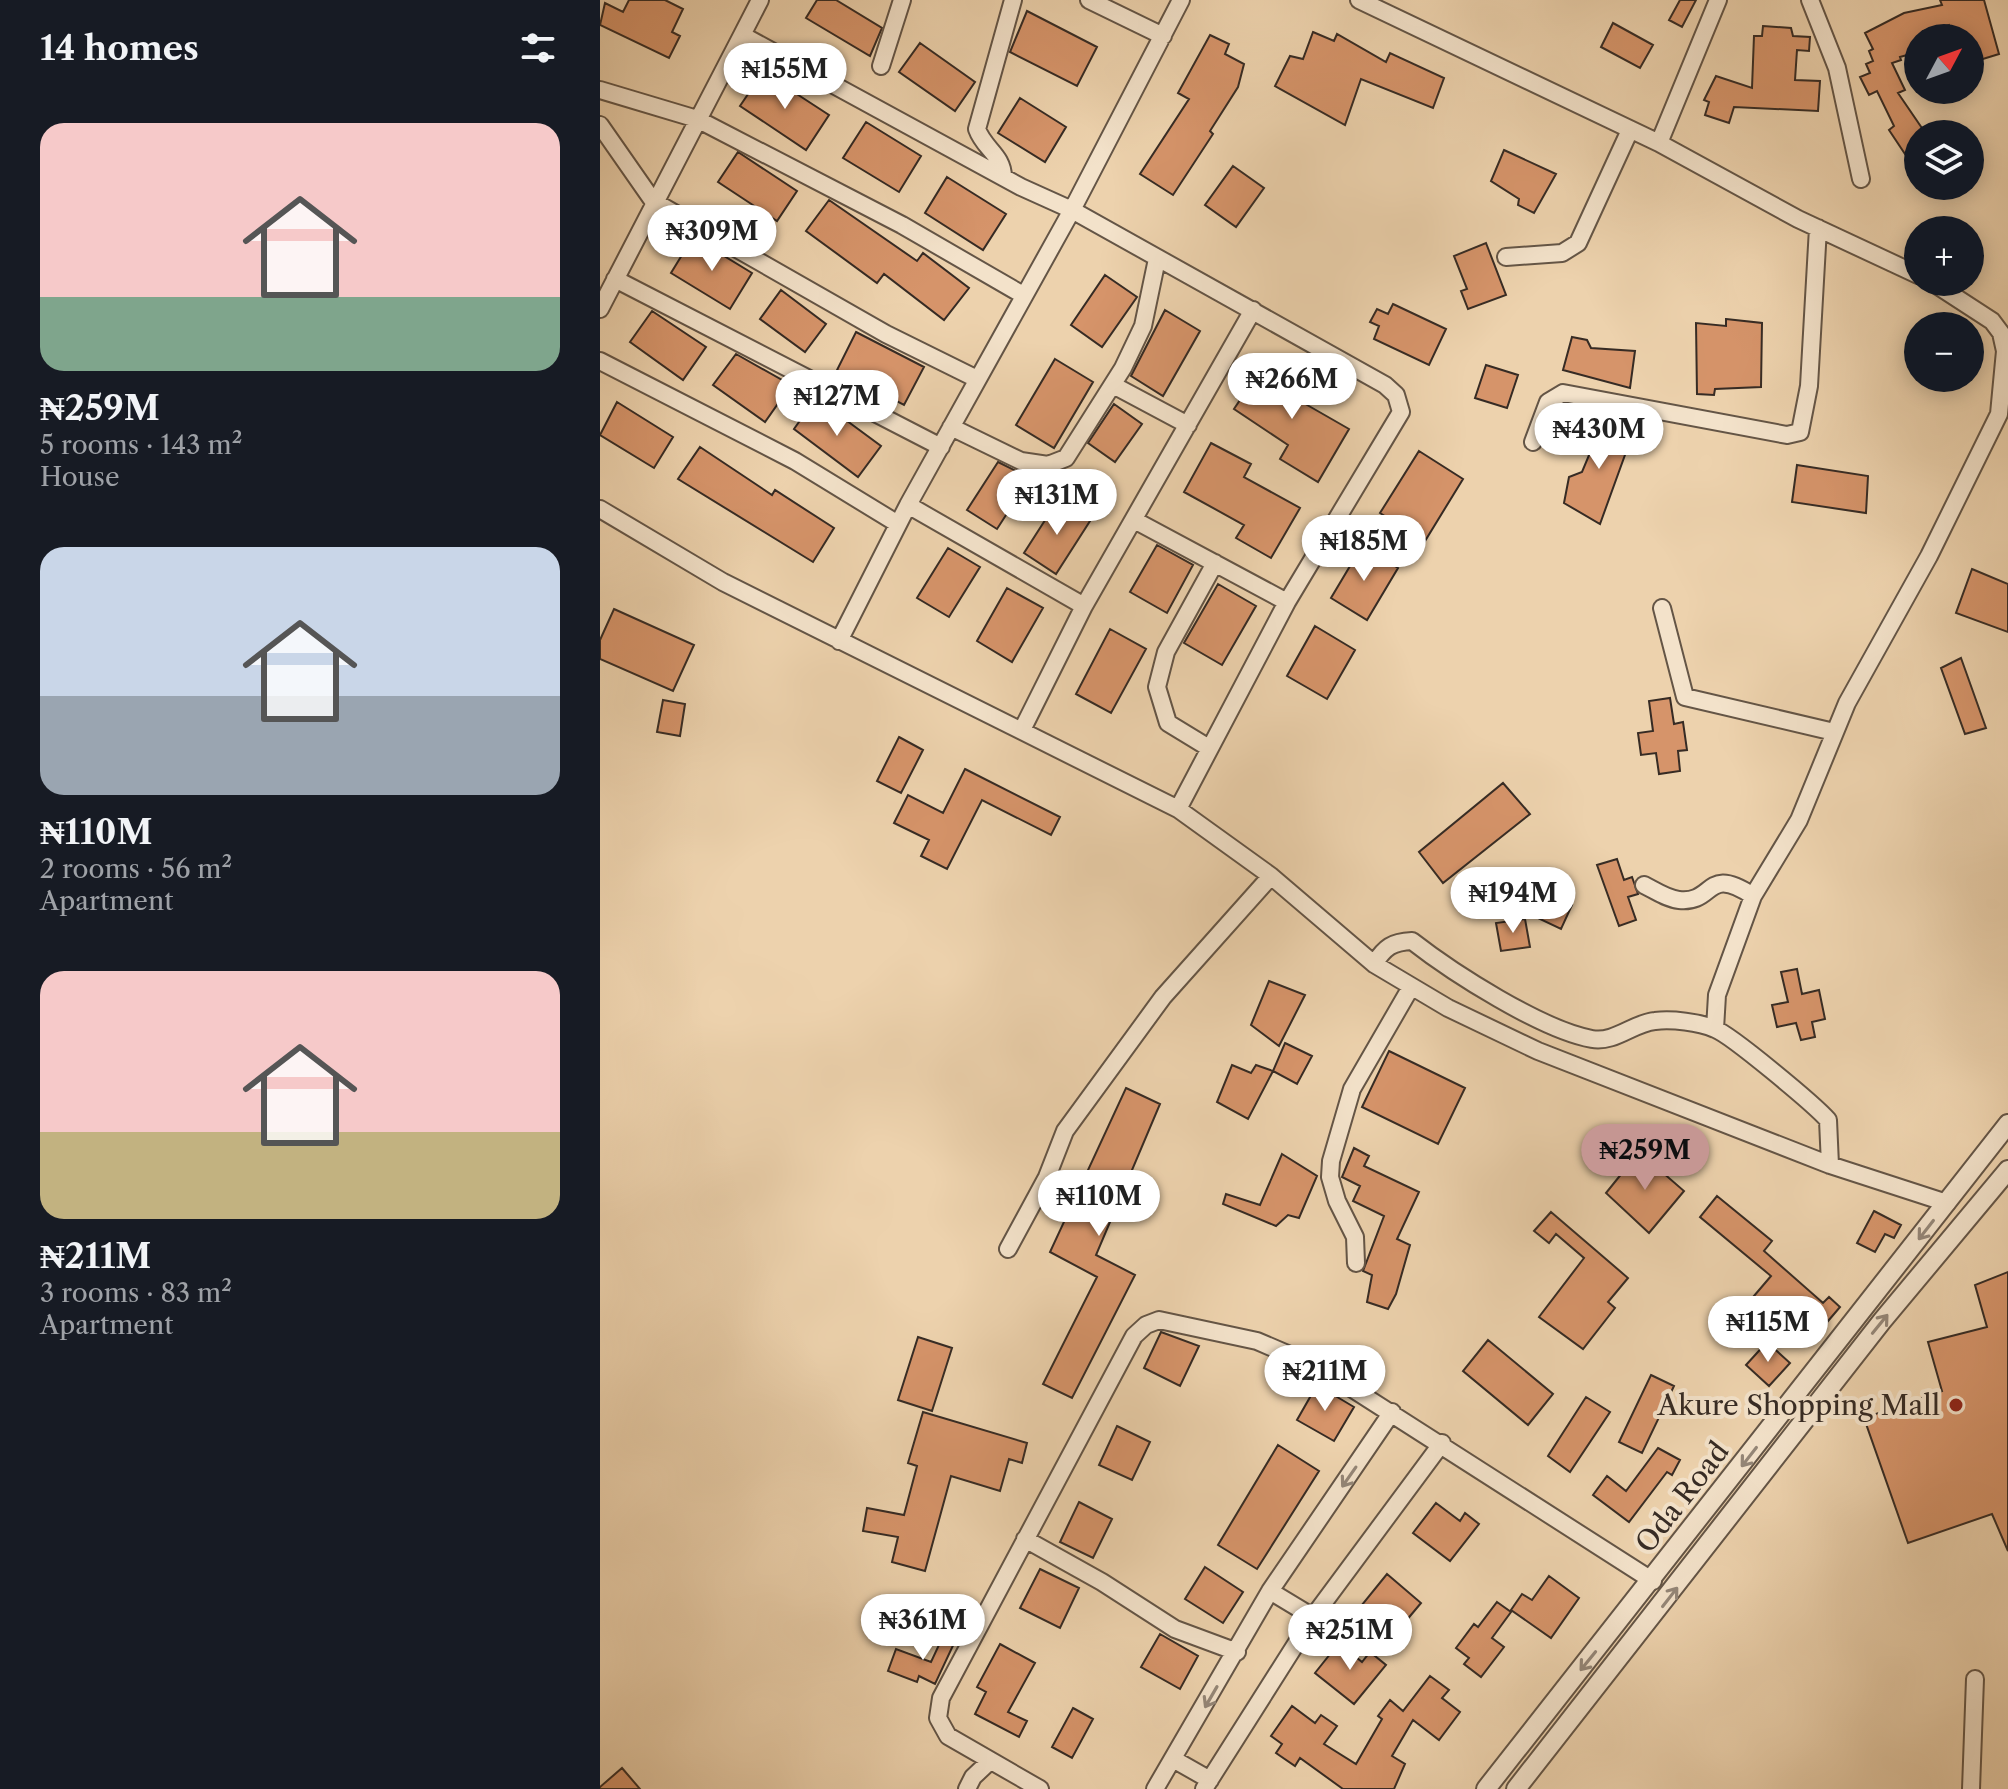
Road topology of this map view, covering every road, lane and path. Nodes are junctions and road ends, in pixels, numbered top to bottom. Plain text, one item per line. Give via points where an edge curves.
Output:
1 (760, 0) edge
2 (902, 0) edge
3 (1013, 0) edge
4 (1089, 0) edge
5 (1181, 0) edge
6 (1359, 0) edge
7 (1718, 0) edge
8 (1810, 0) edge
9 (742, 35) junction
10 (1163, 36) junction
11 (881, 66) dead end
12 (600, 90) edge
13 (697, 119) junction
14 (600, 125) edge
15 (1630, 130) junction
16 (1659, 143) junction
17 (1003, 177) junction
18 (1861, 179) dead end
19 (653, 201) junction
20 (1072, 210) junction
21 (1818, 228) junction
22 (1506, 257) dead end
23 (1157, 259) junction
24 (1904, 268) edge
25 (615, 279) junction
26 (1023, 295) junction
27 (1954, 296) edge
28 (600, 309) edge
29 (1253, 310) junction
30 (600, 361) edge
31 (977, 379) junction
32 (1113, 385) junction
33 (1188, 425) junction
34 (951, 427) junction
35 (1533, 442) dead end
36 (941, 447) junction
37 (908, 505) junction
38 (600, 509) edge
39 (1136, 521) junction
40 (898, 524) junction
41 (1215, 563) junction
42 (1287, 602) junction
43 (1084, 606) junction
44 (1662, 608) dead end
45 (839, 641) junction
46 (1022, 730) junction
47 (1834, 732) junction
48 (1209, 748) junction
49 (1178, 809) junction
50 (1271, 876) junction
51 (1644, 885) dead end
52 (1753, 896) junction
53 (1374, 964) junction
54 (1411, 987) junction
55 (1715, 1029) junction
56 (2008, 1124) edge
57 (1830, 1165) junction
58 (2008, 1170) edge
59 (1947, 1203) junction
60 (1008, 1249) dead end
61 (1356, 1263) dead end
62 (1392, 1412) junction
63 (1442, 1443) junction
64 (1025, 1539) junction
65 (1653, 1581) junction
66 (1270, 1591) junction
67 (1313, 1617) junction
68 (1237, 1652) junction
69 (1975, 1679) dead end
70 (1173, 1759) junction
71 (990, 1761) junction
72 (1207, 1784) edge
73 (967, 1789) edge
74 (1040, 1789) edge
75 (1155, 1789) edge
76 (1486, 1789) edge
77 (1516, 1789) edge
78 (1971, 1789) edge

1 - 9 street
2 - 11 street
3 - 17 street via 977,129 981,141 999,158
4 - 10 street
5 - 10 street
6 - 15 street
7 - 16 street
8 - 18 street via 1837,68
9 - 13 street
9 - 17 street
10 - 20 street
12 - 13 street
13 - 19 street
13 - 26 street via 902,225
14 - 19 street
15 - 16 street
15 - 22 street via 1578,243 1562,253
16 - 21 street
17 - 20 street
19 - 25 street
19 - 31 street via 886,334
20 - 23 street
20 - 26 street
21 - 24 street
21 - 35 street via 1809,386 1800,432 1787,435 1563,393 1548,402
23 - 29 street
23 - 32 street via 1143,326
25 - 28 street
25 - 36 street
26 - 31 street
27 - 47 street via 2001,333 2005,351 1999,414
29 - 33 street
29 - 42 street via 1385,385 1396,395 1401,412
30 - 40 street via 795,461
31 - 34 street
32 - 33 street
32 - 34 street via 1066,458 1048,465 1021,461
33 - 39 street
34 - 36 street
36 - 37 street
37 - 40 street
37 - 43 street
38 - 45 street via 723,582
39 - 41 street
39 - 43 street
40 - 45 street
41 - 42 street
41 - 48 street via 1166,652 1157,687 1168,723
42 - 48 street
43 - 46 street
44 - 47 street via 1690,701
45 - 46 street
46 - 49 street
47 - 52 street via 1799,820
48 - 49 street
49 - 50 street
50 - 53 street
50 - 60 street via 1163,997 1065,1131
51 - 52 street via 1680,900 1733,883
52 - 55 street via 1717,995
53 - 54 street
53 - 55 street via 1385,948 1412,941 1496,995 1594,1040 1666,1019
54 - 57 street via 1538,1051
54 - 61 street via 1352,1089 1331,1161 1337,1201 1355,1237
55 - 57 street via 1828,1120
56 - 59 street, Oda Road
57 - 59 street
77 -> 58 street, Oda Road via 1882,1321
59 -> 65 street, Oda Road
62 - 63 street
62 - 64 street via 1320,1368 1257,1341 1159,1320 1134,1336
62 -> 66 street
63 - 65 street
63 - 67 street
64 - 68 street via 1175,1629
64 - 71 street via 941,1698 938,1718 948,1736
65 -> 76 street, Oda Road
66 - 67 street
66 - 68 street
67 - 72 street
68 -> 70 street
69 - 78 street
70 - 72 street
70 - 75 street
71 - 73 street
71 - 74 street

